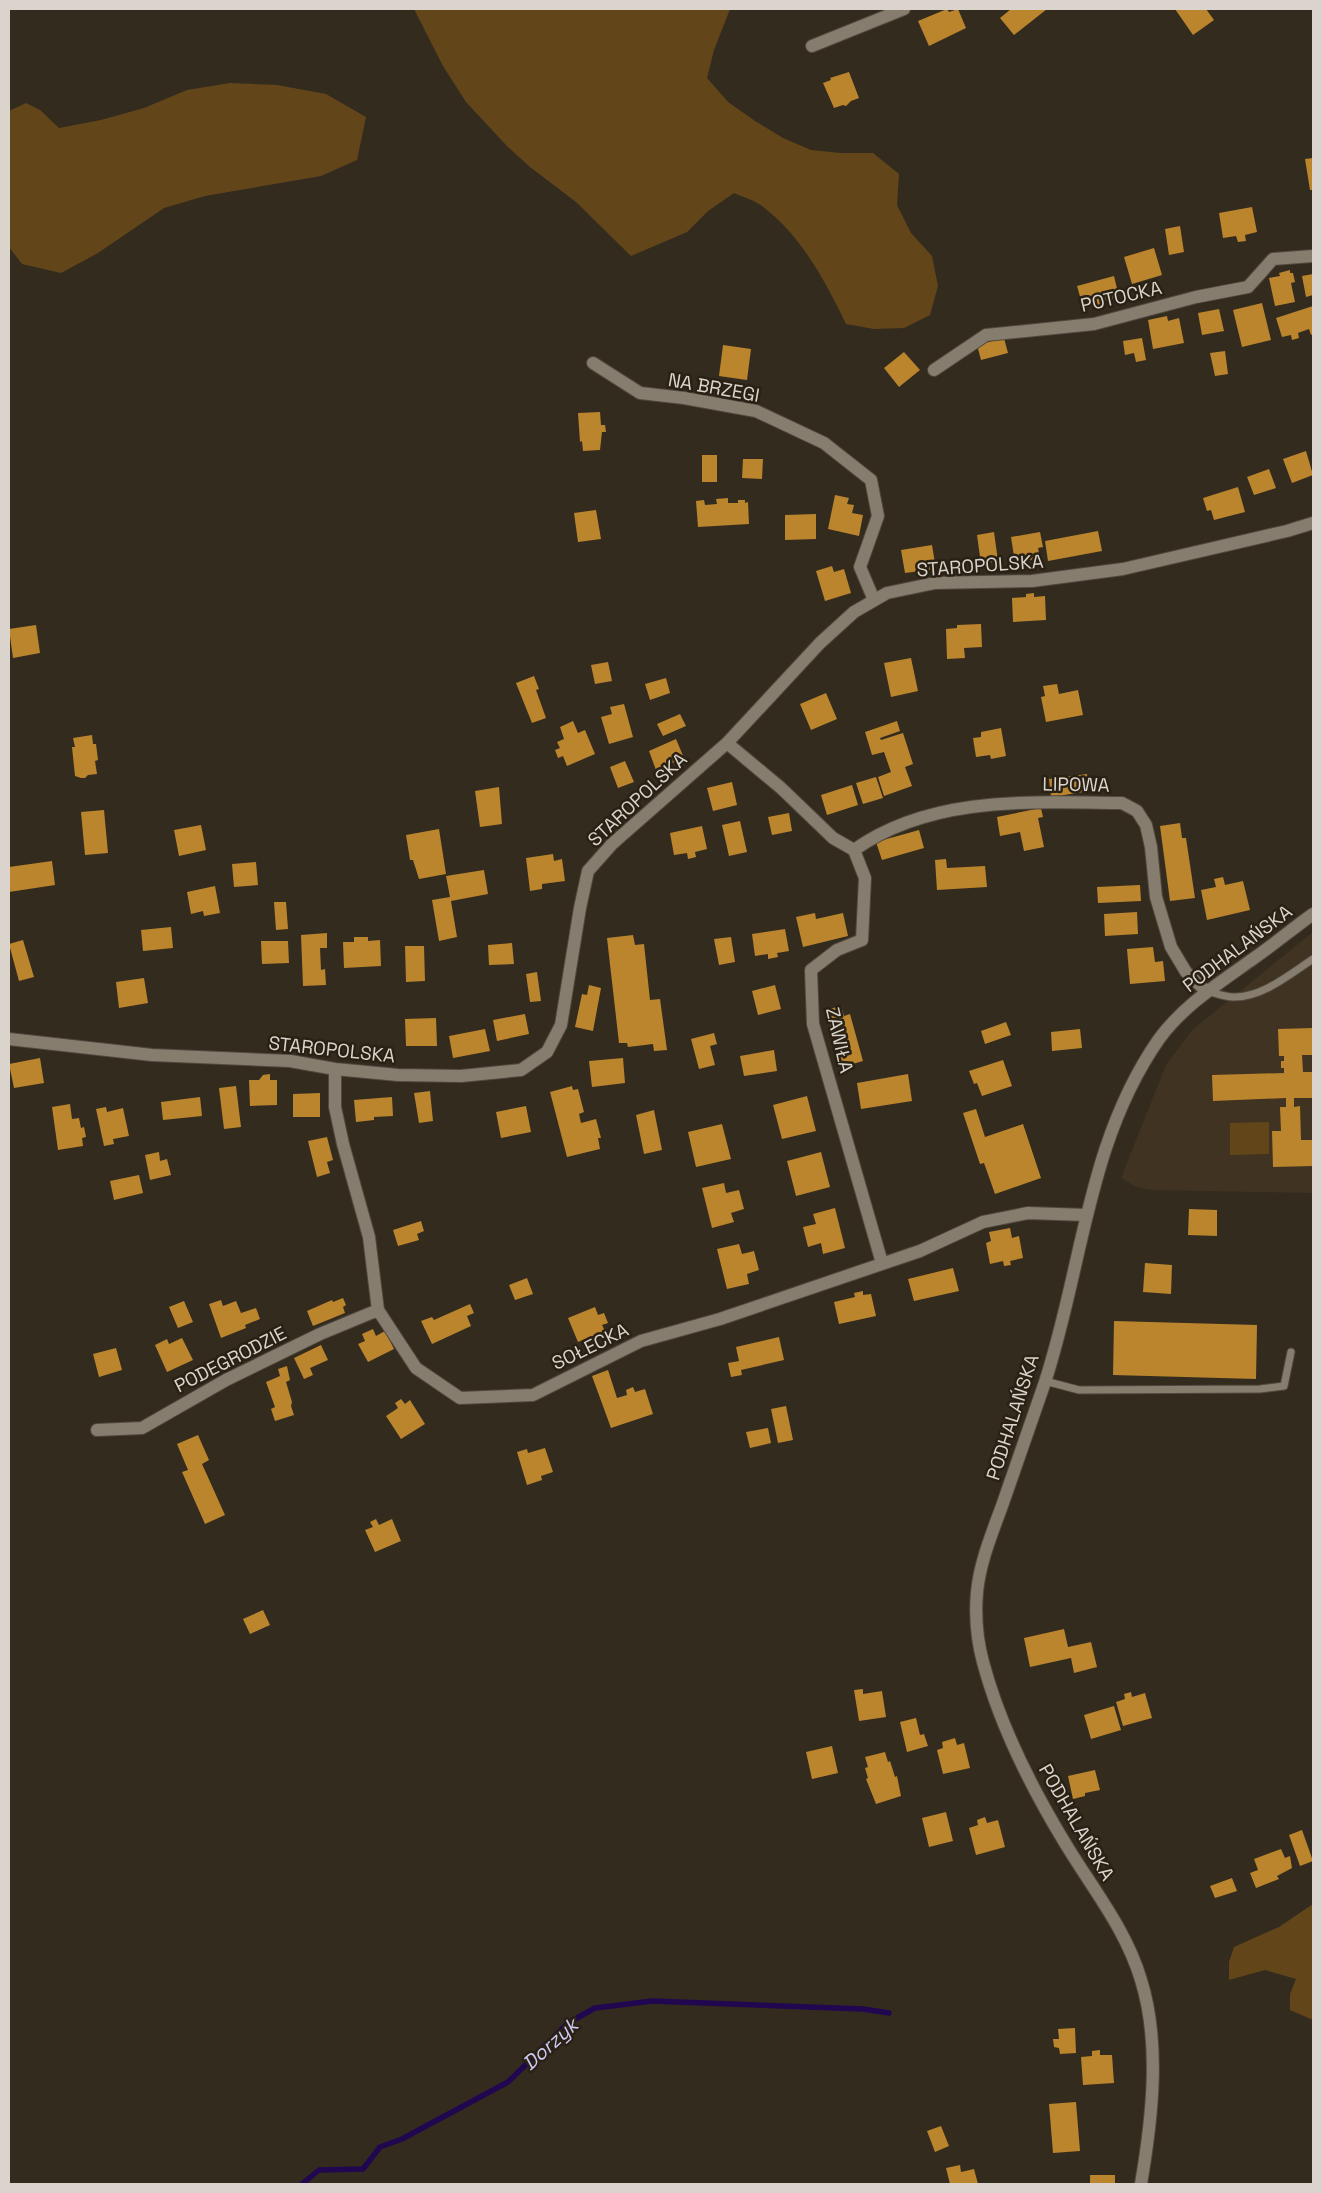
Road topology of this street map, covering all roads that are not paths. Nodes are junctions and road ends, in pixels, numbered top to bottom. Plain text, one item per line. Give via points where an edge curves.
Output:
1 (904, 9) edge
2 (812, 46) dead end
3 (1313, 256) edge
4 (593, 363) dead end
5 (934, 370) dead end
6 (1313, 523) edge
7 (874, 600) junction
8 (727, 743) junction
9 (854, 850) junction
10 (1313, 917) edge
11 (1313, 960) edge
12 (1206, 991) junction
13 (9, 1039) edge
14 (334, 1069) junction
15 (1086, 1215) junction
16 (882, 1263) junction
17 (378, 1310) junction
18 (1291, 1352) dead end
19 (1045, 1381) junction
20 (97, 1430) dead end
21 (1140, 2184) edge

1 - 2 street
3 - 5 street, POTOCKA via 1272,260 1248,287 1094,324 986,335
4 - 7 street, NA BRZEGI via 640,393 756,411 824,443 871,480 878,516 860,566
6 - 7 street, STAROPOLSKA via 1123,569 1032,581 935,583 887,593
7 - 8 street, STAROPOLSKA via 854,612 820,643
8 - 9 street via 833,838
8 - 14 street, STAROPOLSKA via 612,844 588,871 561,1025 547,1052 521,1070 461,1076
9 - 12 street, LIPOWA via 866,841 919,817 975,807 1010,803 1122,803 1137,811 1146,825 1156,897 1171,947 1186,972
9 - 16 street, ZAWIŁA via 865,878 862,940 836,950 811,970 814,1024
10 - 12 street, PODHALAŃSKA
11 - 12 lane via 1255,994 1233,997
12 - 15 street, PODHALAŃSKA via 1166,1030 1136,1078 1105,1144
13 - 14 street, STAROPOLSKA via 152,1055 290,1061
14 - 17 street, SOŁECKA via 335,1107 369,1237
15 - 16 street, SOŁECKA via 1028,1213 983,1222 920,1251
15 - 19 street, PODHALAŃSKA
16 - 17 street, SOŁECKA via 720,1319 641,1341 533,1395 460,1398 416,1368
17 - 20 street, PODEGRODZIE via 226,1380 142,1428
18 - 19 lane via 1284,1386 1260,1389 1079,1390
19 - 21 street, PODHALAŃSKA via 981,1570 977,1592 978,1635 996,1704 1033,1788 1113,1918 1142,1981 1150,2027 1152,2115

